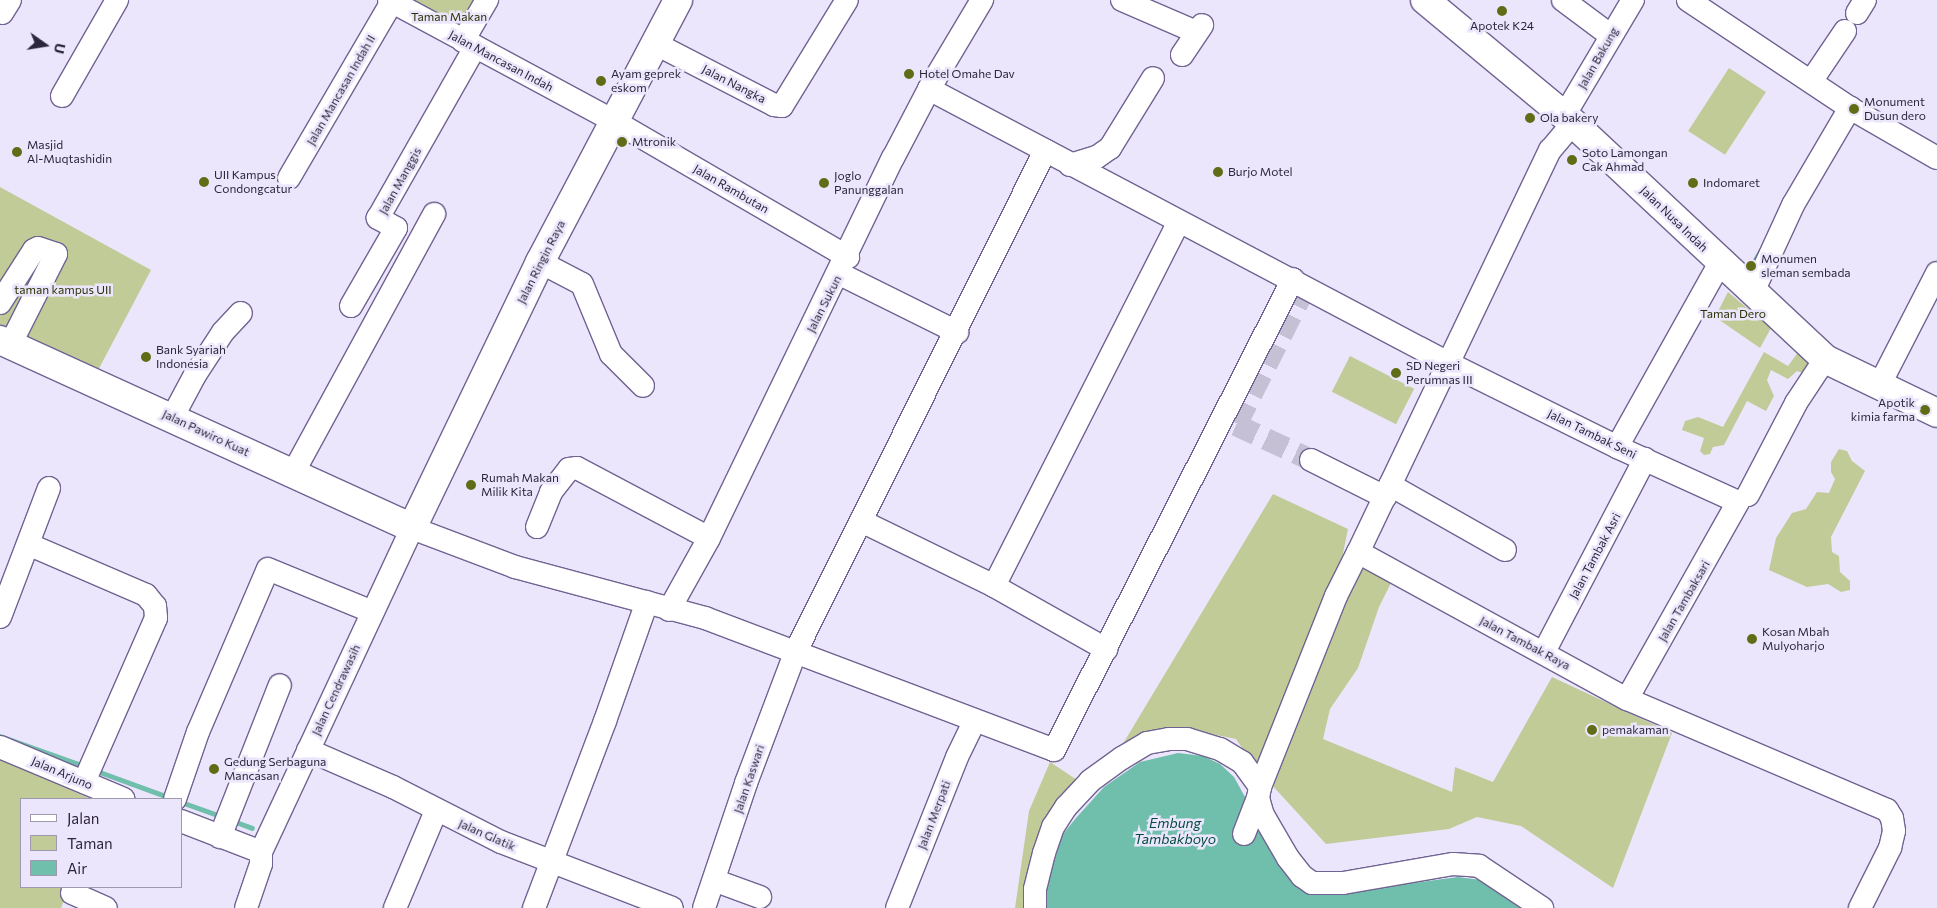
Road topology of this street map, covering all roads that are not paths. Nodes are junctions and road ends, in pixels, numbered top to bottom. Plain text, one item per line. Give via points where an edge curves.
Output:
1 (117, 0) edge
2 (487, 0) edge
3 (678, 0) edge
4 (847, 0) edge
5 (982, 0) edge
6 (1122, 0) edge
7 (1563, 0) edge
8 (1633, 0) edge
9 (1688, 0) edge
10 (391, 1) edge
11 (1427, 1) edge
12 (1855, 15) edge
13 (1610, 35) junction
14 (469, 44) junction
15 (656, 44) junction
16 (1182, 55) dead end
17 (1153, 78) dead end
18 (1812, 80) junction
19 (929, 89) junction
20 (62, 96) dead end
21 (1850, 108) junction
22 (1569, 119) junction
23 (614, 121) junction
24 (1046, 151) junction
25 (1937, 158) edge
26 (1070, 165) junction
27 (289, 178) dead end
28 (434, 214) dead end
29 (1179, 222) junction
30 (540, 262) junction
31 (1720, 263) junction
32 (844, 266) junction
33 (1937, 272) edge
34 (1293, 279) junction
35 (1753, 292) junction
36 (2, 295) edge
37 (352, 306) dead end
38 (241, 313) dead end
39 (957, 332) junction
40 (5, 342) edge
41 (1825, 359) junction
42 (1448, 363) junction
43 (643, 386) dead end
44 (1878, 386) junction
45 (1937, 413) edge
46 (172, 418) junction
47 (1617, 447) junction
48 (1311, 460) tunnel mouth
49 (1645, 460) junction
50 (294, 473) junction
51 (49, 488) dead end
52 (1388, 491) junction
53 (1743, 498) junction
54 (862, 521) junction
55 (537, 527) dead end
56 (412, 528) junction
57 (709, 538) junction
58 (30, 545) junction
59 (1505, 550) dead end
60 (1358, 552) junction
61 (994, 586) junction
62 (647, 602) junction
63 (669, 610) junction
64 (372, 612) junction
65 (0, 617) edge
66 (1106, 649) junction
67 (796, 651) junction
68 (1544, 652) junction
69 (280, 685) dead end
70 (1627, 698) junction
71 (974, 722) junction
72 (0, 747) edge
73 (308, 750) junction
74 (88, 775) junction
75 (1259, 792) junction
76 (112, 797) edge
77 (175, 798) edge
78 (436, 810) junction
79 (182, 821) edge
80 (1244, 834) dead end
81 (220, 837) junction
82 (261, 852) junction
83 (550, 862) junction
84 (716, 881) junction
85 (71, 896) edge
86 (760, 897) dead end
87 (106, 908) edge
88 (246, 908) edge
89 (395, 908) edge
90 (534, 908) edge
91 (672, 908) edge
92 (704, 908) edge
93 (897, 908) edge
94 (1034, 908) edge
95 (1542, 908) edge
96 (1860, 908) edge

1 - 20 street
2 - 14 street
3 - 15 main road, Jalan Ringin Raya
4 - 15 street, Jalan Nangka via 782,106
5 - 19 street, Jalan Sukun
6 - 16 street via 1199,28
7 - 13 street
8 - 13 street, Jalan Bakung
9 - 18 street
10 - 14 street, Jalan Mancasan Indah
10 - 27 street, Jalan Mancasan Indah II
11 - 22 main road, Jalan Nusa Indah
12 - 18 street
13 - 22 street, Jalan Bakung
14 - 23 street, Jalan Mancasan Indah
14 - 37 street, Jalan Manggis via 378,218 396,228
15 - 23 main road, Jalan Ringin Raya
17 - 26 street via 1110,148 1098,158
18 - 21 street
19 - 24 street, Jalan Tambak Seni
19 - 32 street, Jalan Sukun
21 - 25 street
21 - 35 street via 1793,205
22 - 31 main road, Jalan Nusa Indah
22 - 42 street, Jalan Bakung via 1550,150
23 - 30 main road, Jalan Ringin Raya
23 - 32 street, Jalan Rambutan
24 - 26 street, Jalan Tambak Seni
24 - 39 street, Jalan Kaswari
26 - 29 street, Jalan Tambak Seni
28 - 50 street
29 - 34 street, Jalan Tambak Seni
29 - 61 street
30 - 43 street via 582,284 611,354
30 - 56 main road, Jalan Ringin Raya
31 - 35 main road, Jalan Nusa Indah
31 - 47 street
32 - 39 street, Jalan Rambutan
32 - 57 street, Jalan Sukun
33 - 44 street
34 - 42 street, Jalan Tambak Seni
34 - 66 street
35 - 41 main road, Jalan Nusa Indah
36 - 40 street via 34,250 38,248 56,254
38 - 46 street via 223,332 195,374
39 - 54 street, Jalan Kaswari
40 - 46 main road, Jalan Pawiro Kuat via 92,386
41 - 44 main road, Jalan Nusa Indah
41 - 53 street, Jalan Tambaksari via 1796,403
42 - 47 street, Jalan Tambak Seni
42 - 52 street
44 - 45 main road, Jalan Nusa Indah
46 - 50 main road, Jalan Pawiro Kuat
47 - 49 street, Jalan Tambak Seni
48 - 52 street
49 - 53 street, Jalan Tambak Seni
49 - 68 street, Jalan Tambak Asri
50 - 56 main road, Jalan Pawiro Kuat
51 - 58 street
52 - 59 street
52 - 60 street
53 - 70 street, Jalan Tambaksari
54 - 61 street
54 - 67 street, Jalan Kaswari
55 - 57 street via 551,492 570,469 577,468
56 - 62 street via 515,567
56 - 64 street, Jalan Cendrawasih
57 - 63 street, Jalan Sukun
58 - 65 street
58 - 74 street via 146,595 155,606 156,618
60 - 68 street, Jalan Tambak Raya
60 - 75 street via 1336,596
61 - 66 street
62 - 63 street
62 - 83 street
63 - 67 street via 705,618
64 - 73 street, Jalan Cendrawasih
64 - 77 street via 268,569 198,732
66 - 71 street via 1054,750
67 - 71 street
67 - 84 street, Jalan Kaswari via 746,783
68 - 70 street, Jalan Tambak Raya
69 - 81 street
70 - 96 street, Jalan Tambak Raya via 1887,810 1894,831 1890,848
71 - 93 street, Jalan Merpati
72 - 74 street, Jalan Arjuno
73 - 78 street, Jalan Glatik via 393,787
73 - 82 street, Jalan Cendrawasih
74 - 76 street, Jalan Arjuno
75 - 80 street
75 - 94 street via 1242,762 1220,749 1187,739 1146,743 1090,781 1066,807 1053,828 1044,853
75 - 95 street via 1263,815 1288,858 1312,883 1343,883 1453,864 1479,866
78 - 83 street, Jalan Glatik
78 - 89 street
79 - 81 street
81 - 82 street
82 - 88 street, Jalan Cendrawasih via 261,864
83 - 90 street
83 - 91 street, Jalan Glatik
84 - 86 street
84 - 92 street, Jalan Kaswari
85 - 87 street

